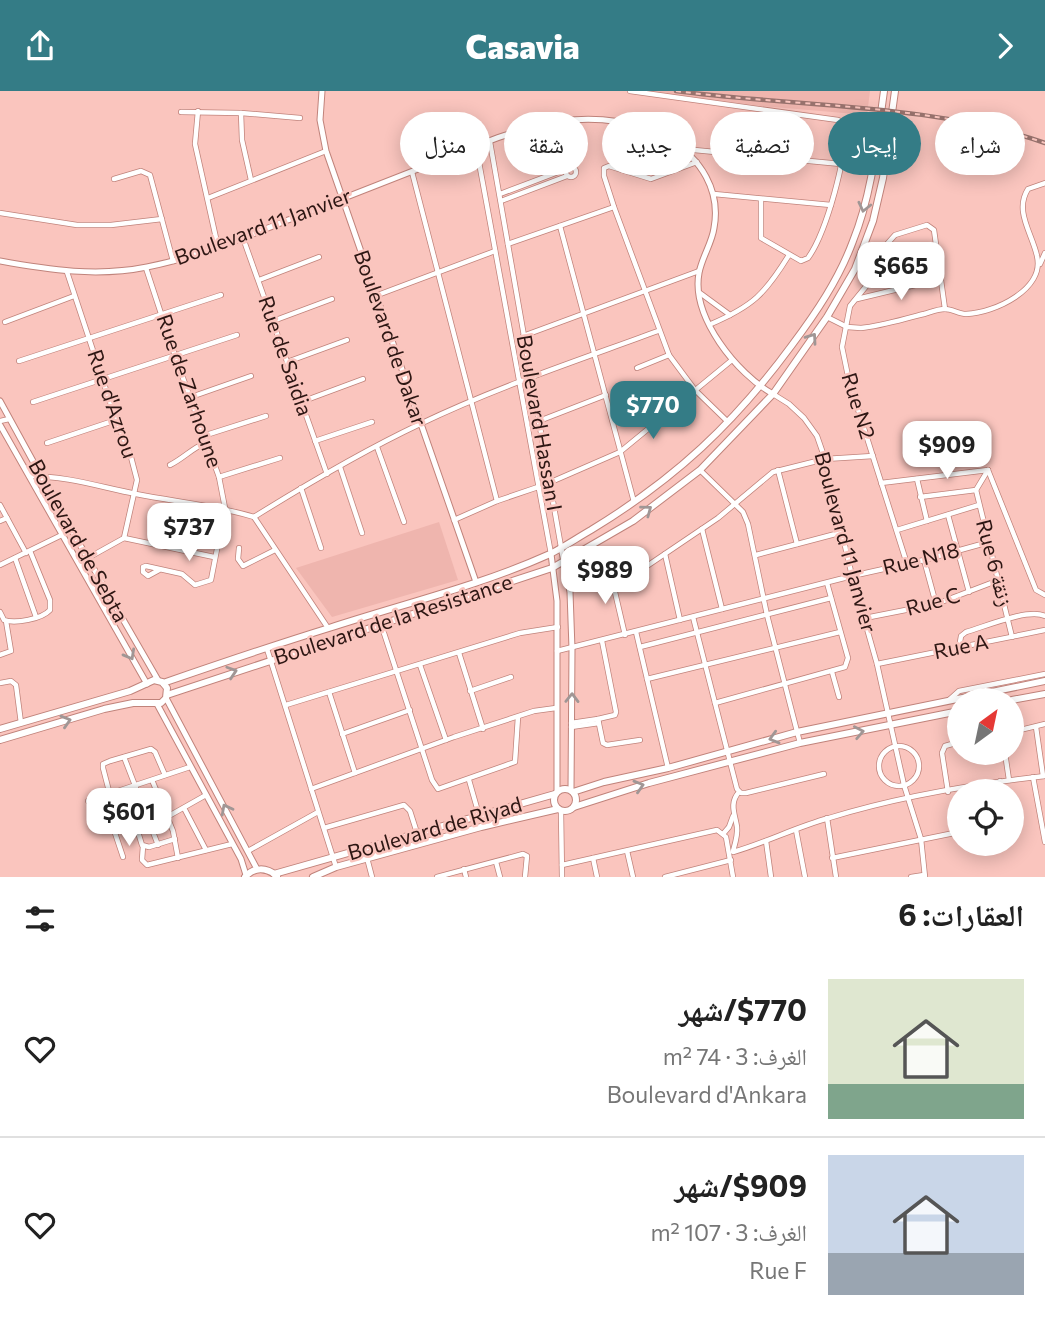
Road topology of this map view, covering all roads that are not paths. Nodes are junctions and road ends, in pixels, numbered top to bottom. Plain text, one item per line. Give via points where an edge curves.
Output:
1 (322, 91) edge
2 (629, 91) edge
3 (884, 91) edge
4 (895, 91) edge
5 (198, 111) junction
6 (181, 112) dead end
7 (242, 113) junction
8 (300, 118) dead end
9 (828, 119) edge
10 (602, 120) edge
11 (490, 142) joint
12 (696, 150) edge
13 (326, 151) junction
14 (697, 162) joint
15 (828, 162) edge
16 (402, 175) edge
17 (413, 175) edge
18 (481, 175) edge
19 (550, 175) edge
20 (574, 175) edge
21 (838, 175) edge
22 (568, 176) joint
23 (542, 178) junction
24 (114, 179) dead end
25 (251, 180) junction
26 (1045, 183) edge
27 (545, 184) junction
28 (499, 194) junction
29 (714, 194) junction
30 (208, 198) junction
31 (342, 199) junction
32 (761, 199) junction
33 (500, 201) junction
34 (831, 205) junction
35 (614, 207) junction
36 (0, 213) edge
37 (162, 219) junction
38 (561, 226) junction
39 (243, 238) junction
40 (508, 244) junction
41 (218, 247) junction
42 (495, 251) junction
43 (1045, 253) edge
44 (936, 254) junction
45 (790, 255) junction
46 (319, 257) dead end
47 (0, 261) edge
48 (173, 261) junction
49 (1039, 265) junction
50 (877, 267) junction
51 (146, 268) junction
52 (699, 271) junction
53 (67, 272) junction
54 (438, 274) junction
55 (940, 279) junction
56 (259, 280) junction
57 (644, 291) junction
58 (700, 293) junction
59 (221, 295) dead end
60 (74, 296) junction
61 (375, 296) junction
62 (332, 299) dead end
63 (856, 299) junction
64 (945, 309) junction
65 (585, 314) junction
66 (162, 316) junction
67 (731, 316) junction
68 (827, 317) junction
69 (273, 321) junction
70 (5, 322) dead end
71 (711, 324) junction
72 (847, 327) junction
73 (658, 331) junction
74 (237, 335) dead end
75 (523, 336) junction
76 (89, 338) junction
77 (347, 340) dead end
78 (596, 354) junction
79 (669, 355) junction
80 (175, 356) junction
81 (732, 360) junction
82 (19, 361) dead end
83 (287, 362) junction
84 (637, 368) dead end
85 (251, 376) dead end
86 (531, 378) junction
87 (103, 379) junction
88 (363, 379) dead end
89 (521, 382) junction
90 (761, 387) junction
91 (695, 390) junction
92 (772, 394) junction
93 (606, 395) junction
94 (191, 397) junction
95 (0, 401) edge
96 (33, 402) dead end
97 (302, 402) junction
98 (471, 402) junction
99 (266, 416) dead end
100 (9, 419) junction
101 (116, 420) junction
102 (539, 421) junction
103 (372, 422) dead end
104 (729, 422) junction
105 (0, 423) edge
106 (420, 424) junction
107 (203, 436) junction
108 (315, 441) junction
109 (47, 443) dead end
110 (205, 443) junction
111 (377, 447) junction
112 (620, 452) junction
113 (873, 456) junction
114 (280, 458) dead end
115 (825, 459) junction
116 (170, 465) dead end
117 (341, 467) junction
118 (700, 470) junction
119 (778, 470) junction
120 (988, 470) junction
121 (327, 474) junction
122 (41, 476) junction
123 (29, 477) junction
124 (219, 477) junction
125 (917, 479) junction
126 (551, 482) junction
127 (881, 483) junction
128 (538, 487) junction
129 (301, 488) junction
130 (976, 490) junction
131 (135, 494) junction
132 (920, 497) junction
133 (497, 501) junction
134 (634, 502) junction
135 (0, 505) edge
136 (733, 505) junction
137 (979, 505) junction
138 (225, 508) junction
139 (948, 515) junction
140 (7, 517) junction
141 (254, 517) junction
142 (454, 520) junction
143 (0, 521) edge
144 (927, 521) junction
145 (404, 522) dead end
146 (702, 529) junction
147 (72, 530) junction
148 (897, 530) junction
149 (843, 532) junction
150 (362, 533) dead end
151 (62, 536) junction
152 (124, 538) junction
153 (989, 542) junction
154 (797, 544) junction
155 (562, 547) junction
156 (239, 548) dead end
157 (321, 548) dead end
158 (275, 550) junction
159 (959, 550) junction
160 (28, 552) junction
161 (551, 554) junction
162 (665, 554) junction
163 (755, 555) junction
164 (214, 557) junction
165 (15, 558) junction
166 (88, 558) junction
167 (925, 560) junction
168 (564, 561) junction
169 (907, 564) junction
170 (0, 565) edge
171 (552, 568) junction
172 (159, 570) dead end
173 (852, 576) junction
174 (999, 580) junction
175 (476, 582) junction
176 (827, 583) junction
177 (969, 592) junction
178 (1045, 595) edge
179 (831, 598) junction
180 (764, 599) junction
181 (936, 604) junction
182 (722, 610) junction
183 (0, 613) edge
184 (767, 615) junction
185 (1045, 616) edge
186 (36, 617) junction
187 (694, 617) junction
188 (865, 618) junction
189 (1009, 619) junction
190 (680, 620) junction
191 (6, 621) junction
192 (382, 624) junction
193 (558, 627) junction
194 (328, 628) junction
195 (1045, 630) edge
196 (636, 632) junction
197 (697, 632) junction
198 (840, 632) junction
199 (625, 635) junction
200 (1012, 637) junction
201 (602, 641) junction
202 (640, 647) junction
203 (959, 648) junction
204 (267, 649) junction
205 (572, 649) junction
206 (776, 649) junction
207 (557, 651) junction
208 (459, 653) junction
209 (0, 655) edge
210 (271, 660) junction
211 (877, 664) junction
212 (421, 665) junction
213 (706, 665) junction
214 (832, 671) junction
215 (397, 672) junction
216 (1045, 674) edge
217 (510, 677) dead end
218 (647, 678) junction
219 (1045, 681) edge
220 (161, 682) junction
221 (1021, 682) junction
222 (0, 683) edge
223 (785, 683) junction
224 (147, 685) junction
225 (470, 691) junction
226 (329, 692) junction
227 (1045, 694) edge
228 (167, 696) junction
229 (839, 697) dead end
230 (1024, 698) edge
231 (154, 703) junction
232 (715, 703) junction
233 (286, 705) junction
234 (556, 708) junction
235 (410, 710) junction
236 (888, 712) junction
237 (947, 713) edge
238 (518, 717) junction
239 (598, 721) junction
240 (21, 723) junction
241 (1045, 724) edge
242 (571, 725) junction
243 (891, 725) junction
244 (1035, 727) junction
245 (0, 729) edge
246 (482, 729) junction
247 (1024, 729) edge
248 (797, 732) junction
249 (342, 734) junction
250 (0, 740) edge
251 (446, 740) junction
252 (640, 740) dead end
253 (800, 743) junction
254 (947, 745) edge
255 (895, 746) junction
256 (423, 749) junction
257 (726, 751) junction
258 (124, 757) junction
259 (730, 762) junction
260 (190, 767) junction
261 (668, 768) junction
262 (355, 773) junction
263 (824, 774) dead end
264 (164, 775) junction
265 (1044, 776) edge
266 (1033, 777) junction
267 (1017, 779) edge
268 (152, 780) junction
269 (469, 780) junction
270 (904, 785) junction
271 (136, 786) junction
272 (311, 789) junction
273 (125, 790) junction
274 (572, 791) junction
275 (739, 792) junction
276 (947, 792) joint
277 (556, 793) junction
278 (110, 795) junction
279 (206, 795) junction
280 (103, 797) junction
281 (909, 799) junction
282 (88, 801) dead end
283 (574, 807) junction
284 (184, 808) junction
285 (560, 810) junction
286 (318, 812) junction
287 (479, 815) junction
288 (733, 815) junction
289 (167, 817) junction
290 (827, 818) junction
291 (324, 828) junction
292 (796, 830) junction
293 (417, 834) junction
294 (723, 834) junction
295 (947, 834) edge
296 (175, 839) junction
297 (921, 839) junction
298 (766, 841) junction
299 (1045, 842) edge
300 (232, 844) junction
301 (158, 845) junction
302 (143, 846) junction
303 (206, 850) junction
304 (248, 851) junction
305 (627, 851) junction
306 (733, 852) junction
307 (123, 857) dead end
308 (333, 857) junction
309 (178, 858) junction
310 (593, 858) junction
311 (832, 858) junction
312 (367, 859) junction
313 (730, 861) junction
314 (496, 862) junction
315 (562, 865) junction
316 (336, 867) junction
317 (257, 869) junction
318 (464, 869) junction
319 (276, 875) edge
320 (245, 876) edge
321 (925, 876) edge
322 (313, 877) edge
323 (373, 877) edge
324 (437, 877) edge
325 (466, 877) edge
326 (500, 877) edge
327 (525, 877) edge
328 (562, 877) edge
329 (597, 877) edge
330 (633, 877) edge
331 (664, 877) edge
332 (733, 877) edge
333 (771, 877) edge
334 (805, 877) edge
335 (836, 877) edge
336 (911, 877) edge

1 - 13 street, Boulevard de Dakar via 320,120
2 - 9 street
3 -> 90 main road, Boulevard de la Resistance via 871,174 854,241 819,308
4 - 68 main road, Boulevard de la Resistance via 873,221 855,269
5 - 6 street
5 - 7 street
5 - 30 street via 195,143
7 - 8 street
7 - 25 street via 242,140
10 - 11 street, Boulevard 11 Janvier via 561,121
11 - 28 street, Boulevard Hassan I
12 - 15 street
13 - 25 street
13 - 31 street, Boulevard de Dakar
14 - 29 street, Boulevard 11 Janvier
14 - 35 street via 651,179 604,168
16 - 31 street, Boulevard 11 Janvier
17 - 54 street
18 - 42 street, Boulevard Hassan I
19 - 23 street
20 - 22 street
21 - 34 street
22 - 27 street
23 - 27 street
23 - 28 street
24 - 37 street via 141,171 150,175
25 - 30 street
26 - 49 street via 1028,189 1022,210
27 - 33 street
28 - 33 street, Boulevard Hassan I
29 - 32 street
29 - 52 street, Boulevard 11 Janvier via 714,229
30 - 41 street
31 - 39 street, Boulevard 11 Janvier
31 - 61 street, Boulevard de Dakar
32 - 34 street
32 - 45 street via 761,238
33 - 40 street, Boulevard Hassan I
34 - 45 street via 808,258 801,261
35 - 38 street
35 - 57 street
36 - 37 street via 78,225
37 - 48 street
38 - 40 street
38 - 65 street
39 - 41 street, Boulevard 11 Janvier
39 - 56 street, Rue de Saidia
40 - 75 street, Boulevard Hassan I
41 - 48 street, Boulevard 11 Janvier
42 - 54 street
42 - 89 street, Boulevard Hassan I
43 - 49 street
44 - 50 street
44 - 50 street, Rue N2 via 934,230 927,225 895,235
44 - 55 street, Rue N2
45 - 67 street via 769,287
46 - 56 street
47 - 53 street, Boulevard 11 Janvier
48 - 51 street, Boulevard 11 Janvier
49 - 64 street via 1034,280 1008,301 964,314
50 - 63 street, Rue N2
51 - 53 street, Boulevard 11 Janvier
51 - 66 street, Rue de Zarhoune
52 - 57 street
52 - 58 street, Boulevard 11 Janvier
53 - 60 street, Rue d'Azrou
54 - 61 street
54 - 98 street
55 - 63 street
55 - 64 street, Rue N2
56 - 69 street, Rue de Saidia
57 - 65 street
57 - 73 street
58 - 67 street
58 - 71 street, Boulevard 11 Janvier
59 - 66 street
60 - 70 street
60 - 76 street, Rue d'Azrou
61 - 106 street, Boulevard de Dakar
62 - 69 street
63 - 72 street, Rue N2 via 848,311
64 - 72 street via 869,327
65 - 75 street
65 - 78 street
66 - 76 street
66 - 80 street, Rue de Zarhoune
67 - 71 street
68 - 72 street
92 -> 68 main road, Boulevard de la Resistance
69 - 83 street, Rue de Saidia
71 - 81 street, Boulevard 11 Janvier
72 - 113 street, Rue N2 via 842,351
73 - 78 street
73 - 79 street
74 - 80 street
75 - 86 street, Boulevard Hassan I
76 - 82 street
76 - 87 street, Rue d'Azrou
77 - 83 street
78 - 86 street
78 - 93 street
79 - 84 street
79 - 91 street
80 - 87 street
80 - 94 street, Rue de Zarhoune
81 - 90 street, Boulevard 11 Janvier
81 - 91 street
83 - 97 street, Rue de Saidia
85 - 94 street
86 - 89 street
86 - 102 street, Boulevard Hassan I
87 - 96 street
87 - 101 street, Rue d'Azrou
88 - 97 street
89 - 98 street
89 - 128 street, Boulevard Hassan I
90 - 92 street, Boulevard 11 Janvier
90 - 104 main road, Boulevard de la Resistance
91 - 104 street
91 - 112 street
92 - 115 street, Boulevard 11 Janvier via 804,418
92 - 118 main road, Boulevard de la Resistance
93 - 102 street
93 - 112 street
94 - 107 street, Rue de Zarhoune
95 - 100 street, Boulevard de Sebta
97 - 108 street, Rue de Saidia
98 - 106 street
98 - 133 street
99 - 107 street
100 - 105 street
100 - 122 street, Boulevard de Sebta
101 - 109 street
101 - 131 street, Rue d'Azrou via 137,480
102 - 126 street, Boulevard Hassan I
103 - 108 street
104 - 134 main road, Boulevard de la Resistance via 678,471
105 - 123 street, Boulevard de Sebta
106 - 111 street
106 - 142 street, Boulevard de Dakar
107 - 110 street, Rue de Zarhoune
108 - 121 street, Rue de Saidia
110 - 116 street
110 - 124 street, Rue de Zarhoune
111 - 117 street
111 - 145 street
112 - 126 street
112 - 134 street
113 - 115 street
113 - 127 street, Rue N2
114 - 124 street
115 - 119 street
115 - 149 street, Boulevard 11 Janvier
117 - 121 street
117 - 150 street
118 - 136 street
168 -> 118 main road, Boulevard de la Resistance via 633,521
119 - 136 street
119 - 154 street
120 - 125 street
120 - 130 street
120 - 178 street via 1036,590
121 - 129 street
122 - 123 street
122 - 131 street
122 - 147 street, Boulevard de Sebta
123 - 151 street, Boulevard de Sebta
124 - 138 street, Rue de Zarhoune
125 - 127 street
125 - 132 street
126 - 155 street, Boulevard Hassan I
127 - 148 street, Rue N2
128 - 133 street
128 - 161 street, Boulevard Hassan I
129 - 141 street
129 - 157 street
130 - 132 street
130 - 137 street, Rue 6 زنقة
131 - 138 street
131 - 152 street, Rue d'Azrou
132 - 144 street
133 - 142 street
134 - 155 main road, Boulevard de la Resistance
135 - 140 street
136 - 146 street
136 - 163 street via 743,512
137 - 139 street
137 - 153 street, Rue 6 زنقة
138 - 141 street
138 - 164 street, Rue de Zarhoune
139 - 144 street
139 - 159 street
140 - 143 street
140 - 160 street
141 - 158 street
142 - 175 street, Boulevard de Dakar
144 - 148 street
146 - 162 street
146 - 182 street
147 - 151 street
147 - 166 street, Boulevard de Sebta
148 - 169 street, Rue N2
149 - 154 street
149 - 173 street, Boulevard 11 Janvier
151 - 160 street
151 -> 224 street, Boulevard de Sebta
152 - 164 street
152 - 166 street
153 - 159 street, Rue N18
153 - 174 street, Rue 6 زنقة
154 - 163 street
155 - 161 main road, Boulevard de la Resistance
155 - 168 street, Boulevard Hassan I
156 - 158 street via 243,566
158 - 194 street
159 - 167 street, Rue N18
159 - 177 street
160 - 165 street
160 - 186 street via 51,606 48,613
161 - 171 street, Boulevard Hassan I
161 - 175 main road, Boulevard de la Resistance
162 - 190 street
162 - 199 street via 615,585
163 - 180 street
164 - 172 street, Rue de Zarhoune via 212,578 204,583 194,584 182,574
165 - 170 street
165 - 186 street
166 - 220 street, Boulevard de Sebta
167 - 169 street, Rue N18
167 - 181 street
168 - 171 main road, Boulevard de la Resistance
168 - 205 street, Boulevard Hassan I
169 - 173 street, Rue N18
171 - 192 main road, Boulevard de la Resistance
171 - 193 street, Boulevard Hassan I
173 - 176 street, Rue N18
173 - 188 street, Boulevard 11 Janvier
174 - 177 street, Rue C
174 - 189 street, Rue 6 زنقة
175 - 194 main road, Boulevard de la Resistance
176 - 179 street
176 - 180 street, Rue N18
177 - 181 street, Rue C
179 - 184 street
179 - 198 street
180 - 182 street, Rue N18
180 - 184 street
181 - 188 street, Rue C
182 - 187 street, Rue N18
183 - 191 street
184 - 197 street
184 - 206 street
185 - 189 street via 1038,613
186 - 191 street
187 - 190 street, Rue N18
187 - 197 street
188 - 211 street, Boulevard 11 Janvier
189 - 200 street, Rue 6 زنقة
189 - 203 street via 965,632
190 - 196 street, Rue N18
191 - 209 street via 11,651
192 - 210 main road, Boulevard de la Resistance
192 - 215 street
193 - 207 street, Boulevard Hassan I
193 - 208 street via 520,633
194 - 204 main road, Boulevard de la Resistance
195 - 200 street, Rue A
196 - 199 street, Rue N18
196 - 202 street
197 - 202 street
197 - 213 street
198 - 206 street
198 - 214 street via 847,663
199 - 201 street, Rue N18
200 - 203 street, Rue A
201 - 205 street, Rue N18
201 - 239 street via 616,712
202 - 218 street
203 - 211 street, Rue A
204 - 210 street
204 - 220 main road, Boulevard de la Resistance
205 - 207 street, Rue N18
242 -> 205 street, Boulevard Hassan I
206 - 213 street
206 - 223 street
207 - 234 street, Boulevard Hassan I
208 - 212 street
208 - 225 street
228 -> 210 main road, Boulevard de la Resistance
210 - 233 street
211 - 236 street, Boulevard 11 Janvier
212 - 215 street
212 - 251 street
213 - 218 street
213 - 232 street
214 - 223 street
214 - 229 street
215 - 226 street
215 - 235 street
216 - 221 street
217 - 225 street
218 - 261 street
219 - 221 main road
220 - 224 main road, Boulevard de la Resistance
220 - 228 main road
221 - 236 main road
222 - 240 street via 16,685
223 - 232 street
223 - 248 street
224 - 231 main road via 144,693
224 - 240 main road
225 - 246 street
226 - 233 street
226 - 249 street
227 - 230 main road
228 - 231 main road, Boulevard de la Resistance
304 -> 228 street
250 -> 231 main road via 104,709
231 - 260 street
232 - 257 street
233 - 272 street
234 - 238 street
234 - 277 street, Boulevard Hassan I
235 - 249 street
235 - 256 street
236 - 243 street, Boulevard 11 Janvier
236 - 248 main road
237 - 243 main road
238 - 246 street
238 - 269 street via 515,762
239 - 242 street
239 - 252 street via 604,744
240 - 245 main road
241 - 244 street
242 - 274 street, Boulevard Hassan I
253 -> 243 main road
243 - 255 street, Boulevard 11 Janvier
244 - 247 street
244 - 265 street
246 - 251 street
248 - 253 street
248 -> 257 main road
249 - 262 street
251 - 256 street
253 - 259 main road
254 - 276 street via 942,753
255 - 270 street, Boulevard 11 Janvier
255 - 270 street via 907,747 919,767
255 - 270 street via 884,752 878,763 881,776 891,784
256 - 262 street
256 - 269 street via 438,789
257 - 259 street
257 - 261 main road
258 - 264 street via 153,750
258 - 271 street
258 - 278 street via 103,764
259 - 275 street
283 -> 259 main road
260 - 264 street
260 - 279 street
261 - 274 main road
262 - 272 street
263 - 275 street
264 - 268 street
265 - 266 street
266 - 267 street
266 - 299 street
268 - 271 street
268 - 289 street
269 - 287 street
270 - 281 street, Boulevard 11 Janvier
271 - 273 street
271 - 301 street
272 - 286 street
273 - 278 street
273 - 302 street
274 - 277 main road
274 - 283 main road
275 - 288 street
276 - 281 street
277 - 285 main road via 554,804
277 - 287 main road, Boulevard de Riyad
278 - 280 street
279 - 284 street
279 - 300 street
280 - 282 street
280 - 307 street
281 - 290 street
281 - 297 street, Boulevard 11 Janvier
283 - 285 main road
284 - 289 street
284 - 303 street
285 - 312 main road, Boulevard de Riyad
285 - 315 street
286 - 291 street
286 - 304 street
287 - 293 main road, Boulevard de Riyad
288 - 294 street
288 - 306 street via 737,827
289 - 296 street
290 - 292 street
290 - 311 street
291 - 293 street via 404,806 411,811
291 - 308 street
292 - 298 street
292 - 334 street
293 - 308 main road, Boulevard de Riyad
294 - 305 street via 717,831
294 - 313 street
295 - 297 street
296 - 301 street
296 - 309 street
297 - 311 street
297 - 321 street, Boulevard 11 Janvier
298 - 306 street
298 - 333 street
300 - 303 street
300 - 320 street
301 - 302 street
302 - 309 street via 145,865
303 - 309 street
304 - 317 street
305 - 310 street
305 - 330 street
306 - 313 street
308 - 316 street
308 - 319 main road, Boulevard de Riyad
310 - 315 street
310 - 329 street
311 - 335 street
312 - 316 main road, Boulevard de Riyad
312 - 323 street
313 - 331 street
313 - 332 street
314 - 318 street
314 - 326 street
314 - 327 street via 525,855
315 - 328 street
316 - 322 main road, Boulevard de Riyad
317 - 319 main road
317 - 320 main road
318 - 324 street
318 - 325 street
321 - 336 street

